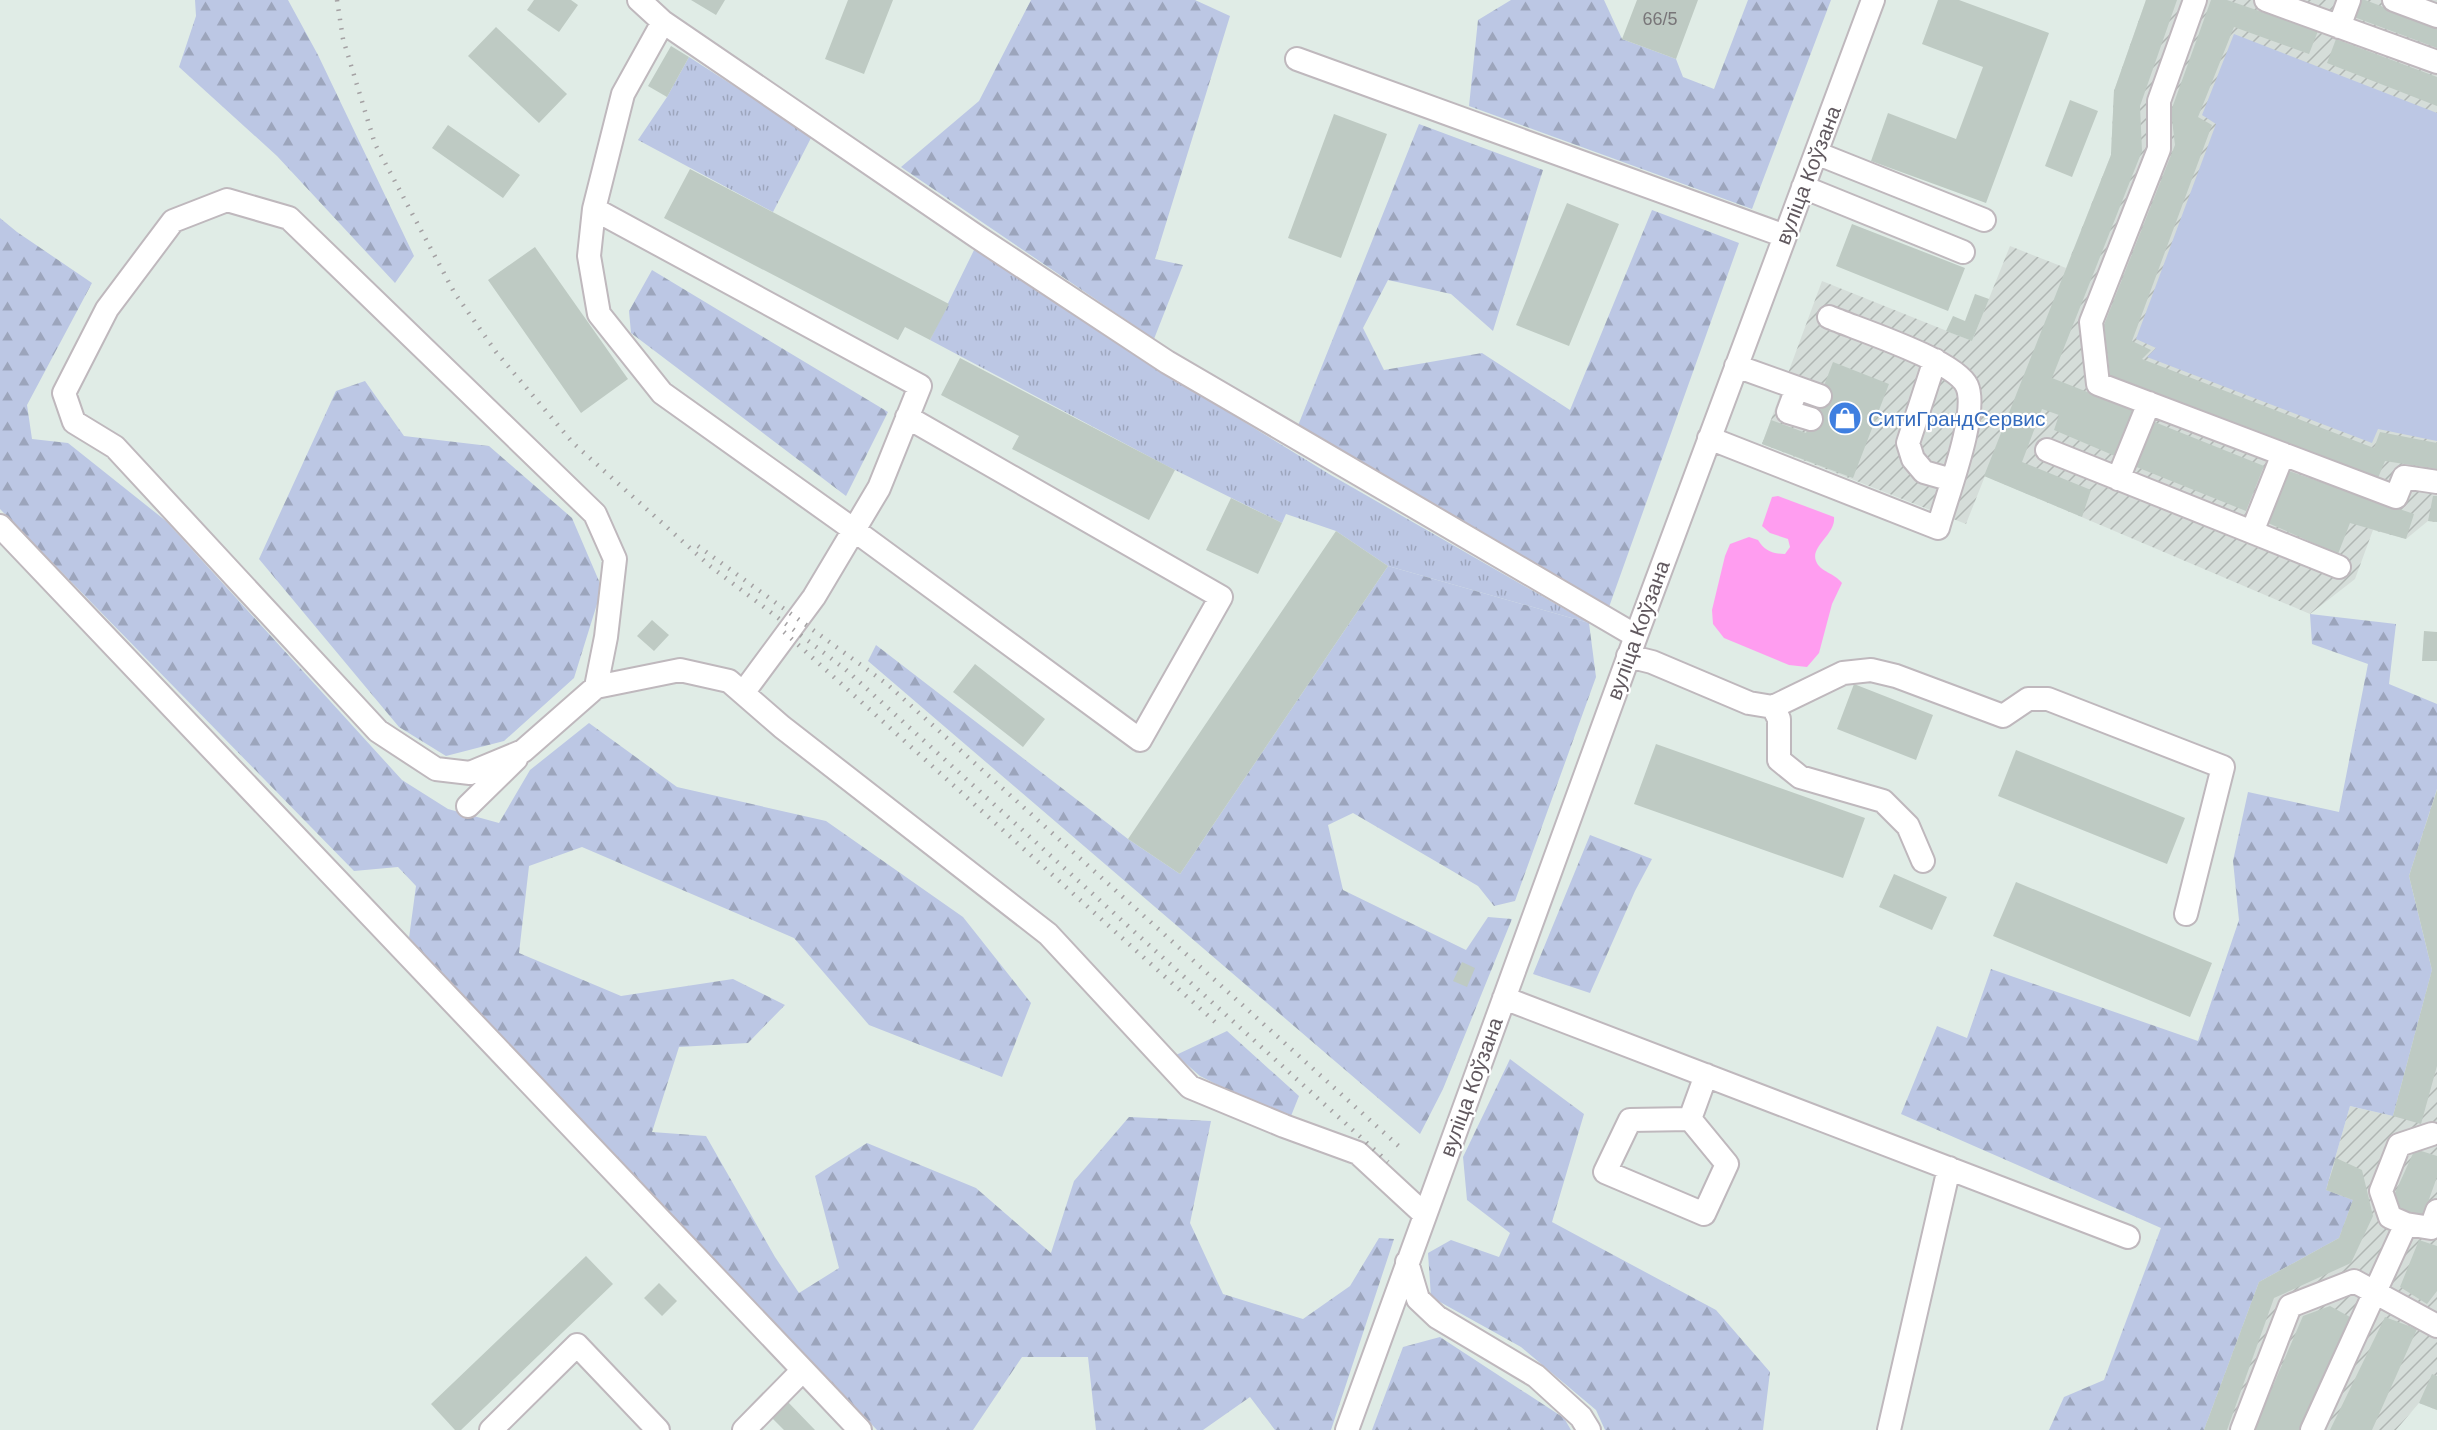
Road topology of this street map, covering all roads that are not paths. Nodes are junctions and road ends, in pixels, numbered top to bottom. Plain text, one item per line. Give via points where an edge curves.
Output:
1 (639, 0) edge
2 (1873, 0) edge
3 (2195, 0) edge
4 (2266, 0) edge
5 (2349, 0) edge
6 (2394, 0) edge
7 (2437, 16) edge
8 (663, 22) junction
9 (2339, 27) junction
10 (1297, 59) dead end
11 (2437, 63) edge
12 (1816, 153) junction
13 (1803, 187) junction
14 (594, 209) junction
15 (1984, 220) dead end
16 (1785, 236) junction
17 (1963, 252) dead end
18 (1829, 317) dead end
19 (1935, 360) junction
20 (1736, 366) junction
21 (1797, 388) junction
22 (1820, 396) dead end
23 (2149, 403) junction
24 (907, 417) junction
25 (1811, 419) dead end
26 (1709, 438) junction
27 (2047, 450) dead end
28 (2283, 454) junction
29 (2118, 479) junction
30 (1952, 480) junction
31 (2437, 482) edge
32 (0, 526) edge
33 (854, 530) junction
34 (2252, 532) junction
35 (2339, 567) dead end
36 (1632, 646) junction
37 (596, 687) junction
38 (743, 693) junction
39 (1773, 706) junction
40 (523, 752) junction
41 (468, 806) dead end
42 (1923, 861) dead end
43 (2186, 914) dead end
44 (1504, 998) junction
45 (1706, 1075) junction
46 (1690, 1119) junction
47 (2435, 1129) edge
48 (1949, 1168) junction
49 (2437, 1210) edge
50 (1424, 1214) junction
51 (2406, 1224) junction
52 (2128, 1237) dead end
53 (1407, 1262) junction
54 (2376, 1293) junction
55 (2437, 1326) edge
56 (803, 1370) junction
57 (491, 1430) edge
58 (658, 1430) edge
59 (744, 1430) edge
60 (860, 1430) edge
61 (1347, 1430) edge
62 (1589, 1430) edge
63 (1889, 1430) edge
64 (2242, 1430) edge
65 (2312, 1430) edge

1 - 8 street
2 - 12 street, вуліца Коўзана
3 - 23 street via 2159,102 2159,149 2091,322 2098,384
4 - 9 street
5 - 9 street
6 - 7 street
8 - 14 street via 623,94
8 - 36 street via 1167,362
9 - 11 street
10 - 16 street
12 - 13 street, вуліца Коўзана
12 - 15 street
13 - 16 street, вуліца Коўзана
13 - 17 street
14 - 24 street via 920,386
14 - 33 street via 589,255 599,314 662,393
16 - 20 street, вуліца Коўзана
18 - 19 street
19 - 30 street via 1955,373 1966,386 1969,399 1968,423
19 - 30 street via 1908,443 1912,459 1923,472
20 - 21 street
20 - 26 street, вуліца Коўзана
21 - 22 street
21 - 25 street via 1788,412
23 - 28 street
23 - 29 street
24 - 33 street via 879,488
24 - 33 street via 1221,597 1140,740
26 - 30 street via 1938,528
26 - 36 street, вуліца Коўзана
27 - 29 street
28 - 31 street via 2396,497 2404,477
28 - 34 street
29 - 34 street
32 - 56 street
33 - 38 street via 814,597
34 - 35 street
36 - 39 street via 1652,662 1749,703
36 - 44 street, вуліца Коўзана
37 - 38 street via 680,670 729,681
37 - 40 street
37 - 40 street via 615,559 595,514 290,218 227,200 173,221 107,309 64,393 74,422 115,447 378,730 436,769 470,773
38 - 50 street via 1048,934 1190,1087 1358,1153
39 - 42 street via 1779,719 1779,760 1800,777 1883,801 1908,826
39 - 43 street via 1843,673 1871,670 1896,675 2003,716 2028,699 2048,699 2223,767
40 - 41 street
44 - 45 street
44 - 50 street, вуліца Коўзана
45 - 46 street
45 - 48 street
46 - 46 street via 1630,1120 1605,1172 1704,1214 1727,1164
47 - 51 street via 2398,1145 2382,1191 2390,1217
48 - 52 street
48 - 63 street
49 - 51 street via 2431,1228
50 - 53 street, вуліца Коўзана
51 - 54 street
53 - 61 street, вуліца Коўзана
53 - 62 street via 1418,1299 1437,1317 1536,1376 1581,1417
54 - 55 street
54 - 64 street via 2354,1281 2290,1306
54 - 65 street
56 - 59 street
56 - 60 street
57 - 58 street via 578,1345

